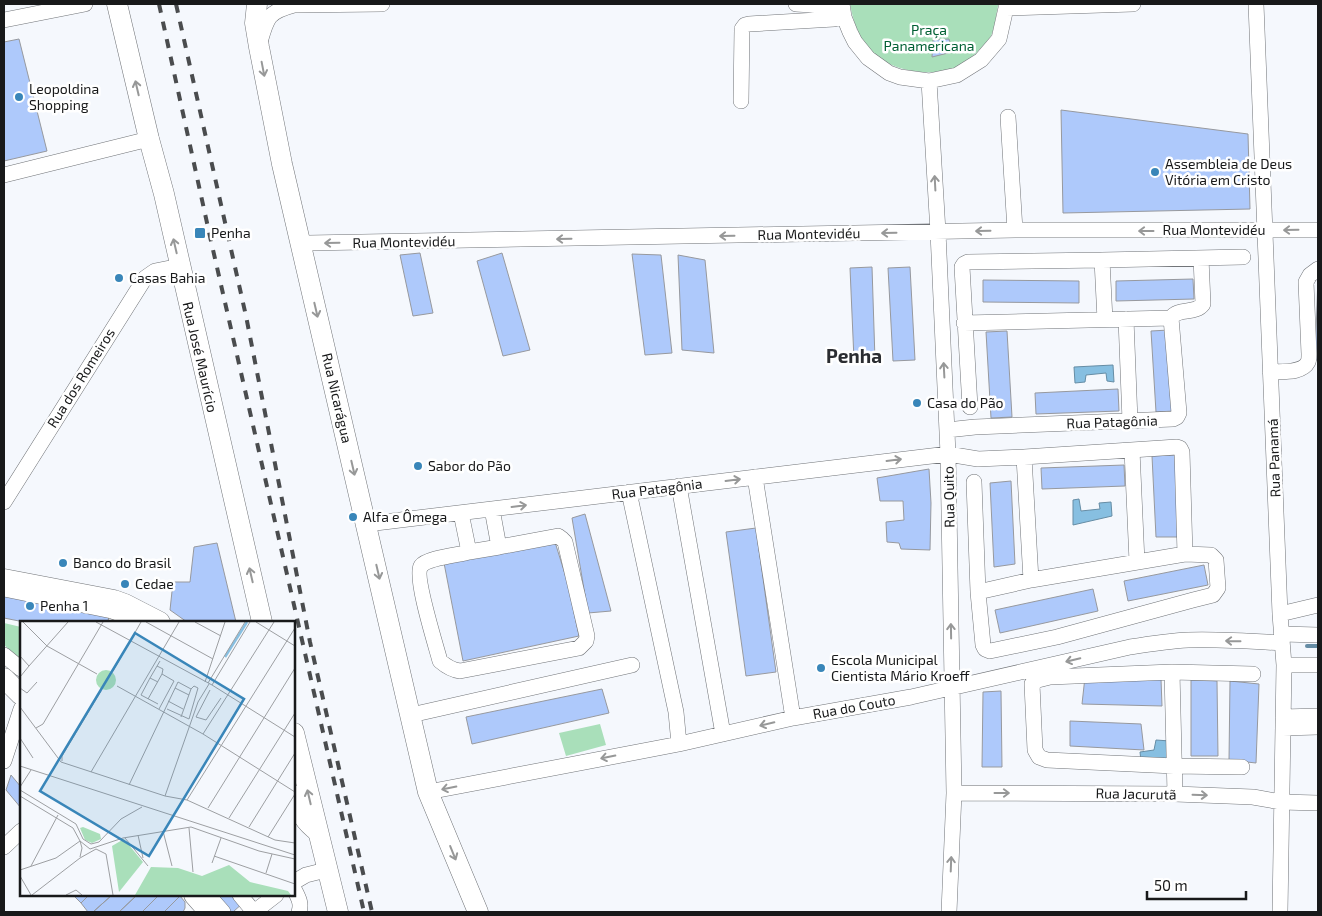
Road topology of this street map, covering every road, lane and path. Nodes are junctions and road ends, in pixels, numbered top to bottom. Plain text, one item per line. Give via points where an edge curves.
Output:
1 (86, 4) edge
2 (117, 4) edge
3 (256, 4) edge
4 (382, 4) edge
5 (796, 4) edge
6 (1134, 4) edge
7 (1256, 4) edge
8 (1006, 6) edge
9 (843, 9) edge
10 (4, 20) edge
11 (259, 47) junction
12 (929, 81) junction
13 (741, 100) dead end
14 (1008, 117) dead end
15 (149, 138) junction
16 (4, 175) edge
17 (1014, 230) junction
18 (1318, 230) edge
19 (1264, 231) junction
20 (938, 232) junction
21 (300, 245) junction
22 (1243, 257) dead end
23 (1201, 258) junction
24 (1102, 260) junction
25 (170, 268) dead end
26 (1318, 269) edge
27 (1171, 318) junction
28 (1126, 319) junction
29 (1105, 320) junction
30 (964, 323) junction
31 (1270, 372) junction
32 (970, 407) dead end
33 (1130, 421) junction
34 (947, 430) junction
35 (1132, 450) junction
36 (948, 454) junction
37 (1024, 457) junction
38 (755, 477) junction
39 (974, 482) dead end
40 (679, 486) junction
41 (629, 492) junction
42 (4, 502) edge
43 (492, 509) junction
44 (461, 513) junction
45 (367, 524) junction
46 (498, 547) junction
47 (469, 552) junction
48 (1185, 554) junction
49 (1138, 562) junction
50 (4, 579) edge
51 (1031, 580) junction
52 (4, 589) edge
53 (978, 592) junction
54 (1318, 605) edge
55 (1280, 614) junction
56 (138, 621) edge
57 (158, 621) edge
58 (262, 621) edge
59 (1318, 635) edge
60 (1282, 639) junction
61 (4, 655) edge
62 (632, 665) dead end
63 (1284, 665) junction
64 (1318, 665) edge
65 (20, 669) edge
66 (1172, 672) junction
67 (1253, 674) dead end
68 (4, 678) edge
69 (953, 688) junction
70 (20, 694) edge
71 (20, 711) edge
72 (411, 715) junction
73 (1318, 716) edge
74 (793, 718) junction
75 (1283, 722) junction
76 (1318, 727) edge
77 (723, 734) junction
78 (295, 737) edge
79 (679, 744) junction
80 (4, 761) edge
81 (1174, 766) junction
82 (1242, 767) dead end
83 (428, 792) junction
84 (954, 793) junction
85 (1175, 794) junction
86 (295, 798) edge
87 (1282, 802) junction
88 (1318, 803) edge
89 (20, 832) edge
90 (318, 835) junction
91 (4, 847) edge
92 (326, 870) junction
93 (295, 881) edge
94 (295, 891) edge
95 (241, 896) edge
96 (275, 896) edge
97 (254, 912) edge
98 (299, 912) edge
99 (338, 912) edge
100 (478, 912) edge
101 (949, 912) edge
102 (1280, 912) edge

1 - 10 street
15 -> 2 main road, Rua José Maurício
3 - 11 main road, Rua Nicarágua
4 - 11 street via 294,5 282,8 270,15
5 - 9 street
6 - 8 street
7 - 19 street, Rua Panamá
8 - 12 street via 999,38 981,60 957,75
9 - 12 street via 855,42 868,58 889,73
9 - 13 street via 834,19 745,25 742,29
11 -> 21 main road, Rua Nicarágua
20 -> 12 street, Rua Quito
14 - 17 street
15 - 16 street
58 -> 15 main road, Rua José Maurício
19 -> 17 street, Rua Montevidéu
17 -> 20 street, Rua Montevidéu
18 -> 19 street, Rua Montevidéu
19 - 31 street, Rua Panamá
20 -> 21 street, Rua Montevidéu
34 -> 20 street, Rua Quito
21 -> 45 main road, Rua Nicarágua
22 - 23 street
23 - 24 street
23 - 27 street via 1203,304 1198,309 1176,312
24 - 29 street
24 - 30 street via 968,262 962,267
25 - 42 street, Rua dos Romeiros via 155,271 145,278
26 - 31 street via 1306,282 1308,362 1296,370
27 - 28 street
27 - 33 street, Rua Patagônia via 1179,412 1173,419
28 - 29 street
28 - 33 street
29 - 30 street
30 - 32 street
31 - 55 street, Rua Panamá
33 - 34 street, Rua Patagônia
34 - 36 street, Rua Quito
35 - 37 street, Rua Patagônia
35 - 48 street, Rua Patagônia via 1180,448
35 - 49 street
36 - 37 street, Rua Patagônia via 978,459
38 -> 36 street, Rua Patagônia
69 -> 36 street, Rua Quito
37 - 51 street
40 -> 38 street, Rua Patagônia
38 - 74 street
39 - 53 street
40 - 41 street, Rua Patagônia
40 - 77 street
43 -> 41 street, Rua Patagônia
41 - 79 street via 676,712
43 - 44 street, Rua Patagônia
43 - 46 street
44 - 45 street, Rua Patagônia
44 - 47 street
45 -> 72 main road, Rua Nicarágua
46 - 47 street
46 - 47 street via 558,536 562,538 587,636 583,645 460,671 446,666 440,661 419,572 422,565 430,560
48 - 49 street
48 - 53 street via 1214,557 1218,588 1213,595 1057,637 990,651 983,645
49 - 51 street
50 - 57 main road via 114,600
51 - 53 street
52 - 56 street via 112,611
54 - 55 street
55 - 60 street, Rua Panamá
59 - 60 street, Rua do Couto
60 - 63 street, Rua Panamá
60 -> 69 street, Rua do Couto via 1161,642
61 - 65 street
62 - 72 street
63 - 64 street
63 - 75 street, Rua Panamá
66 - 67 street
66 - 81 street
66 - 81 street via 1050,677 1032,684 1032,690 1035,750 1039,757 1046,760
68 - 70 main road
69 - 74 street, Rua do Couto
69 - 84 street, Rua Quito
71 - 80 street
72 - 83 main road, Rua Nicarágua
73 - 75 street
74 -> 77 street, Rua do Couto
75 - 76 street
75 - 87 street, Rua Panamá
77 - 79 street, Rua do Couto
90 -> 78 main road
79 -> 83 street, Rua do Couto
81 - 82 street
81 - 85 street
83 -> 100 main road, Rua Nicarágua
84 -> 85 street, Rua Jacurutã
101 -> 84 street, Rua Quito
85 -> 87 street, Rua Jacurutã via 1253,796
86 - 90 street via 303,822
87 - 88 street, Rua Jacurutã
87 - 102 street, Rua Panamá
89 - 91 street
90 - 92 main road
92 - 93 street
92 - 99 main road
94 - 98 street via 301,906
95 - 97 street
96 - 97 street

